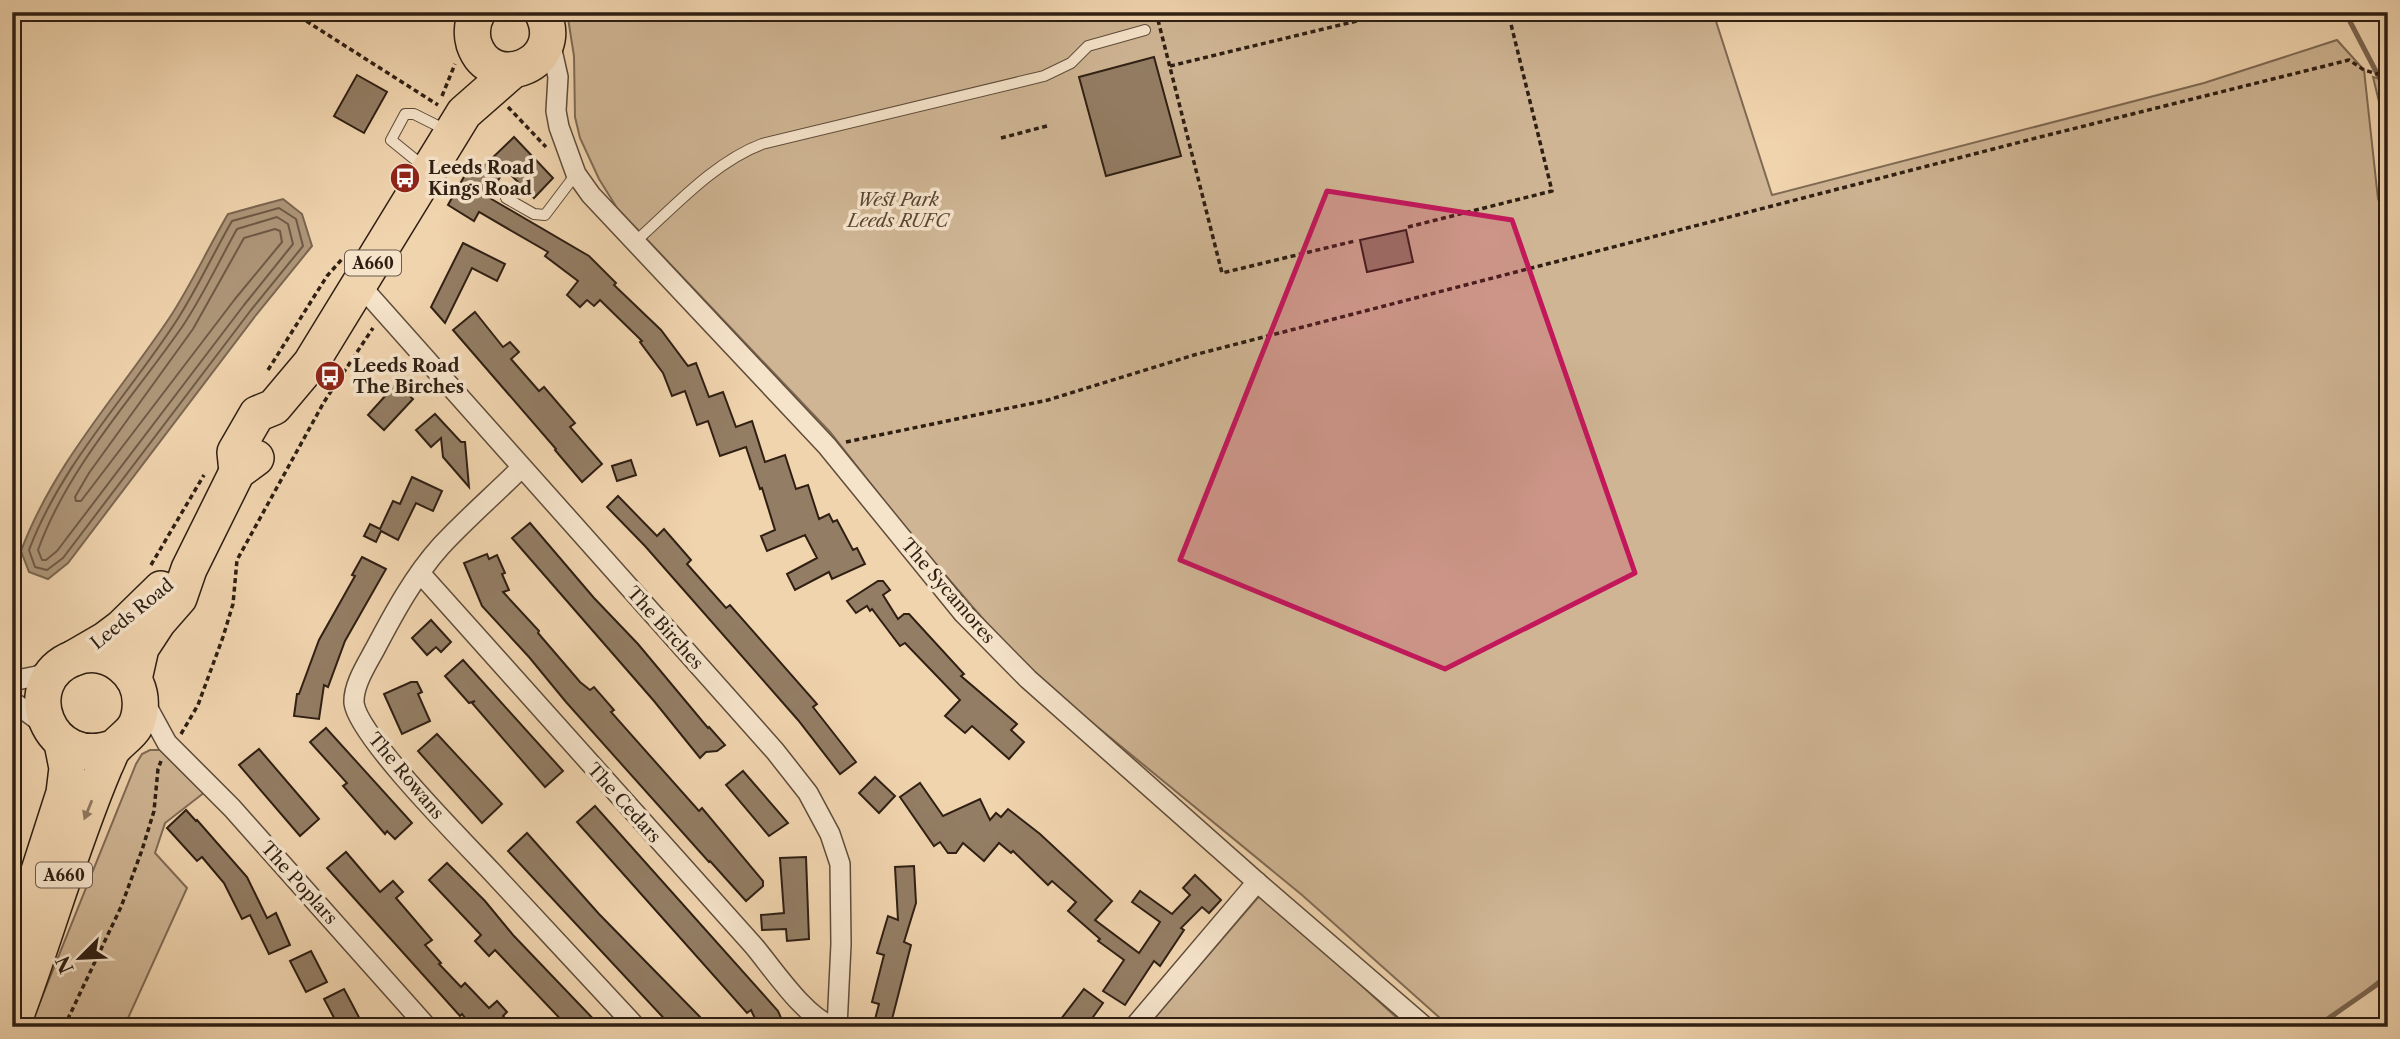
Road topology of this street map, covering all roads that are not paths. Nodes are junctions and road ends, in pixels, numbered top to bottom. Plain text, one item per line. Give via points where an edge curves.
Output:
1 (478, 12) edge
2 (545, 22) edge
3 (1148, 26) road end
4 (465, 56) junction
5 (517, 70) junction
6 (556, 91) junction
7 (449, 119) junction
8 (429, 170) junction
9 (576, 174) junction
10 (506, 198) dead end
11 (635, 242) junction
12 (360, 285) junction
13 (521, 468) junction
14 (189, 569) junction
15 (420, 573) junction
16 (69, 660) junction
17 (12, 681) edge
18 (136, 684) junction
19 (12, 701) edge
20 (56, 735) junction
21 (118, 745) junction
22 (169, 746) junction
23 (1257, 882) junction
24 (16, 1016) edge
25 (427, 1027) edge
26 (636, 1027) edge
27 (835, 1027) edge
28 (1134, 1027) edge
29 (1425, 1027) edge

1 - 4 highway, Leeds Road
2 - 5 highway, Leeds Road via 546,45 540,56
2 - 6 street, The Sycamores via 558,77
3 - 11 lane via 1088,46 1071,63 1044,76 741,152
4 - 5 highway
4 - 7 highway, Leeds Road / A660
5 - 6 street via 537,74
5 - 7 highway, Leeds Road / A660
6 - 9 street, The Sycamores via 559,127
7 - 8 highway, Leeds Road / A660
7 - 8 lane via 405,114 391,140
8 - 12 highway, Leeds Road / A660
9 - 10 lane via 545,215
9 - 11 street, The Sycamores
11 - 23 street, The Sycamores via 827,446 963,613 1028,679
12 - 13 street, The Birches
12 - 14 highway, Leeds Road / A660 via 311,363 268,393 223,469
13 - 15 street, The Rowans
13 - 27 street, The Birches via 808,793 840,864
14 - 16 highway, Leeds Road / A660 via 156,592 105,640
14 - 18 highway, Leeds Road / A660 via 179,598 141,648
15 - 26 street, The Rowans via 357,688 354,703 362,723 426,801
15 - 27 street, The Cedars via 805,1007 820,1022
16 - 17 street via 37,676
16 - 18 highway via 101,655 125,668
16 - 20 highway via 55,671 44,692 44,716
18 - 21 highway via 141,710 128,737
18 - 22 street, The Poplars
19 - 20 street
20 - 21 highway via 82,752
20 - 24 highway, A660 via 67,768 64,793 17,944
21 - 22 street via 139,740
21 -> 24 highway, A660 via 77,835
22 - 25 street, The Poplars via 232,808
23 - 28 street
23 - 29 street, The Sycamores

